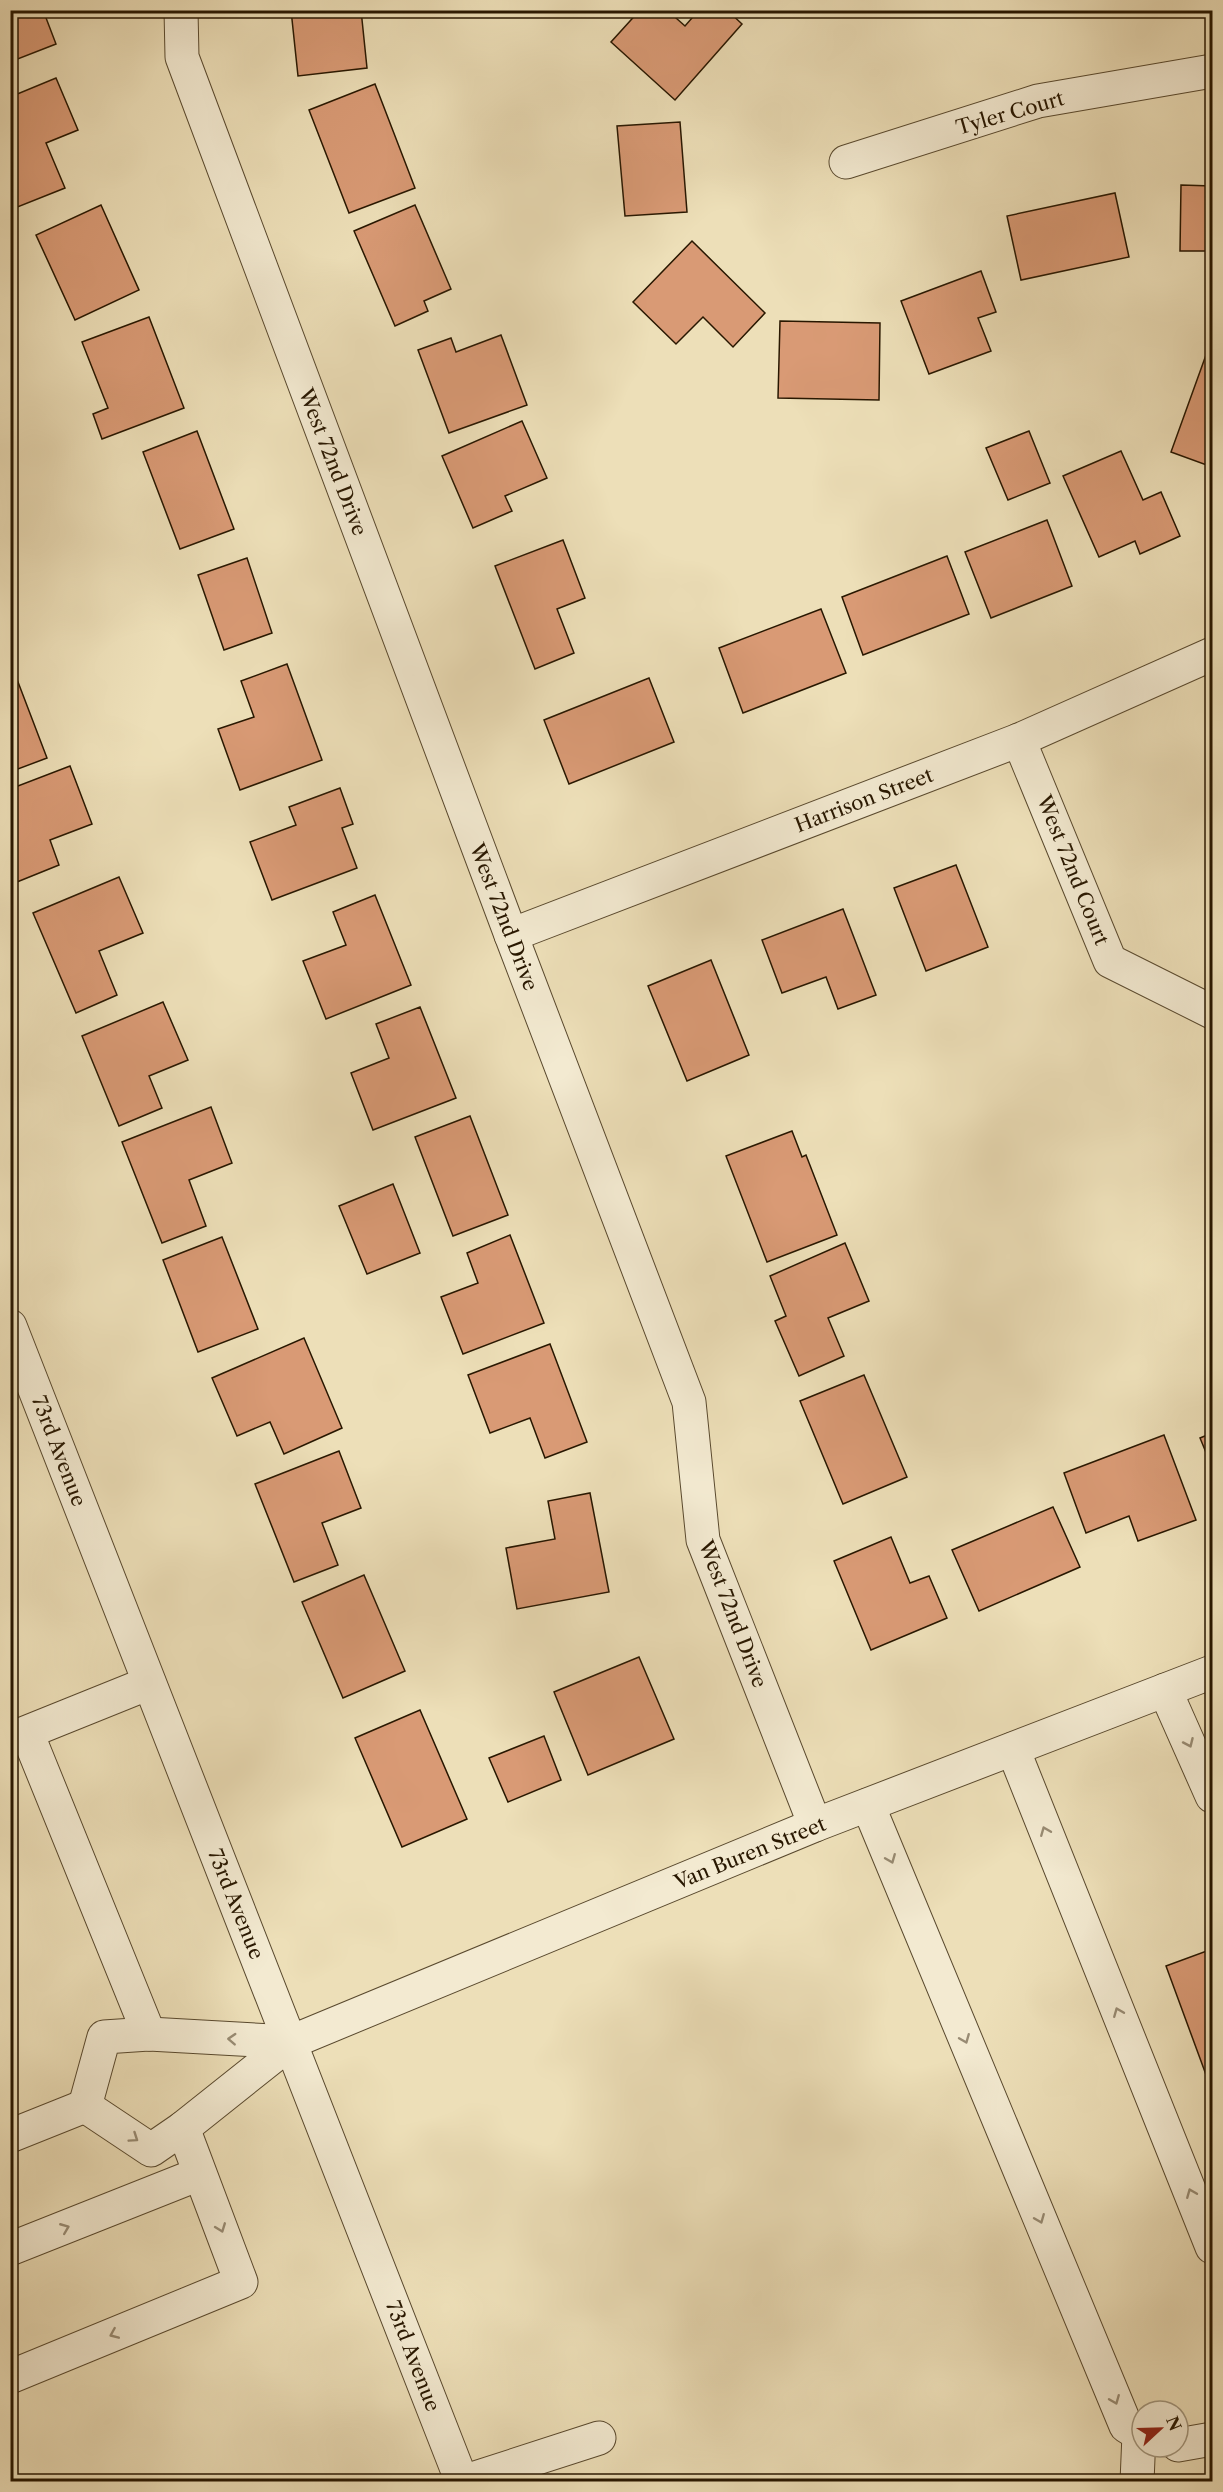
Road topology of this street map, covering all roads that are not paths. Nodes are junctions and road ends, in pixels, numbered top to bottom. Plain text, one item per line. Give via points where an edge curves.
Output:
1 (181, 10) edge
2 (1212, 71) edge
3 (846, 162) dead end
4 (1212, 654) edge
5 (1019, 740) junction
6 (511, 935) junction
7 (1212, 1011) edge
8 (10, 1326) edge
9 (1212, 1672) edge
10 (149, 1683) junction
11 (1166, 1690) junction
12 (19, 1736) edge
13 (1012, 1749) junction
14 (1212, 1796) edge
15 (868, 1805) junction
16 (815, 1826) junction
17 (149, 2034) junction
18 (291, 2042) junction
19 (85, 2106) junction
20 (183, 2128) junction
21 (12, 2132) edge
22 (200, 2174) junction
23 (1212, 2247) edge
24 (10, 2249) edge
25 (10, 2377) edge
26 (1130, 2428) edge
27 (599, 2438) dead end
28 (1212, 2439) edge
29 (1190, 2443) edge
30 (1139, 2459) edge
31 (462, 2481) edge
32 (1137, 2481) edge

1 - 6 street, West 72nd Drive via 182,57
2 - 3 street, Tyler Court via 1038,101
4 - 5 street, Harrison Street
5 - 6 street, Harrison Street
5 - 7 street, West 72nd Court via 1110,961
6 - 16 street, West 72nd Drive via 689,1402 703,1540
8 - 10 street, 73rd Avenue
9 - 11 street, Van Buren Street
10 - 12 street
10 - 18 street, 73rd Avenue
11 - 13 street, Van Buren Street
11 -> 14 street
12 - 17 street
13 - 15 street, Van Buren Street
23 -> 13 street
15 - 16 street, Van Buren Street
15 -> 26 street
16 - 18 street, Van Buren Street
18 -> 17 street
17 - 19 street via 104,2037
18 - 20 street
18 - 31 street, 73rd Avenue
19 -> 20 street via 151,2150
19 - 21 street
20 - 22 street
24 -> 22 street
22 -> 25 street via 241,2282
27 - 31 street
28 - 29 street
30 - 32 street

